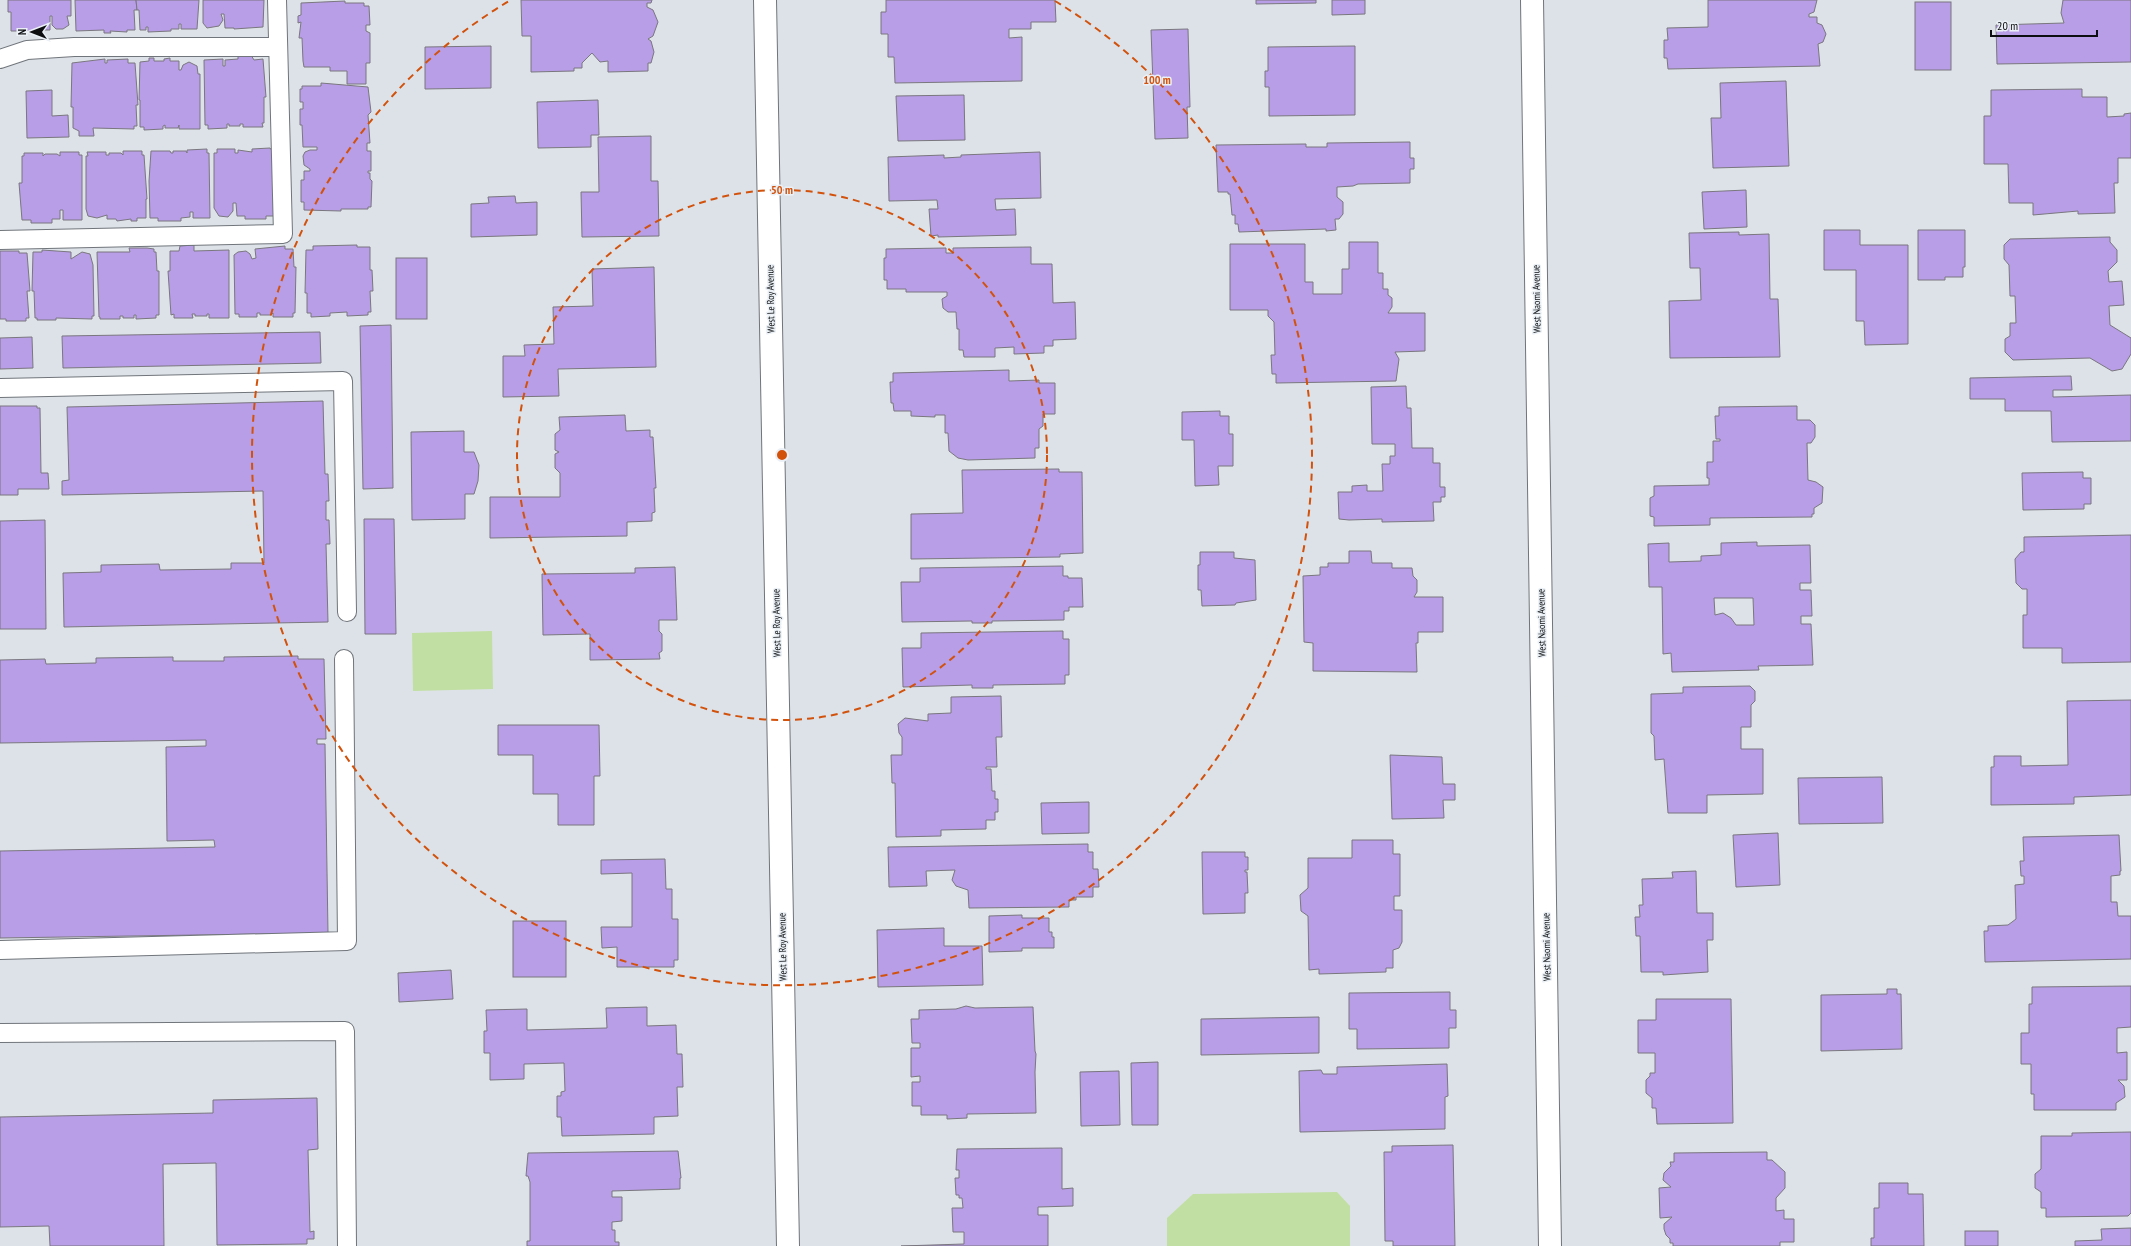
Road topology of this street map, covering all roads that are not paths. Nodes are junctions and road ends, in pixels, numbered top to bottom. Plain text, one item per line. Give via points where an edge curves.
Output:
1 (277, 0) edge
2 (765, 0) edge
3 (1532, 0) edge
4 (277, 47) junction
5 (0, 59) edge
6 (0, 240) edge
7 (0, 388) edge
8 (347, 612) dead end
9 (344, 659) dead end
10 (0, 950) edge
11 (0, 1033) edge
12 (347, 1246) edge
13 (788, 1246) edge
14 (1550, 1246) edge

1 - 4 lane
2 - 13 street, West Le Roy Avenue
3 - 14 street, West Naomi Avenue
4 - 5 lane via 74,47 27,50
4 - 6 lane via 283,234
7 - 8 lane via 343,381
9 - 10 lane via 347,942
11 - 12 lane via 345,1031

